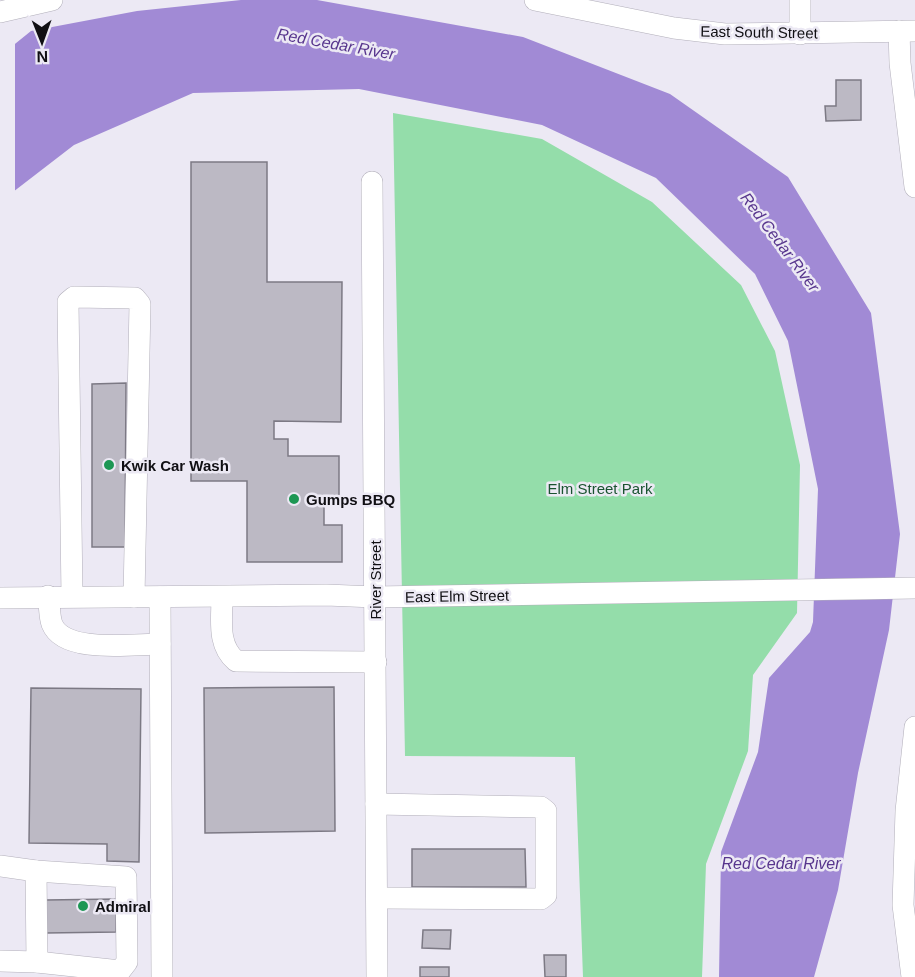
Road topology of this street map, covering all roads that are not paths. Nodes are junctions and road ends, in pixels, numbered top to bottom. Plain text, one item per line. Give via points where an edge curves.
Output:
1 (52, 0) edge
2 (534, 0) edge
3 (800, 0) edge
4 (589, 5) edge
5 (0, 12) edge
6 (907, 31) edge
7 (800, 34) junction
8 (372, 182) dead end
9 (915, 187) edge
10 (915, 588) edge
11 (48, 596) junction
12 (72, 596) junction
13 (134, 597) junction
14 (160, 597) junction
15 (222, 597) junction
16 (375, 597) junction
17 (0, 598) edge
18 (160, 644) junction
19 (376, 662) junction
20 (915, 727) edge
21 (376, 804) junction
22 (0, 866) edge
23 (36, 871) junction
24 (377, 898) junction
25 (0, 961) edge
26 (37, 962) junction
27 (68, 972) edge
28 (162, 977) edge
29 (377, 977) edge
30 (912, 977) edge

1 - 5 street
2 - 4 street, East South Street
3 - 7 street
4 - 7 street, East South Street via 674,28 725,34
6 - 7 street, East South Street
6 - 9 street via 900,63
8 - 16 street, River Street
10 - 16 street, East Elm Street
11 - 12 street, East Elm Street
11 - 17 street, East Elm Street
11 - 18 street via 52,624 62,638 76,644
12 - 13 street, East Elm Street
12 - 13 street via 68,302 74,297 105,297 135,298 140,304
13 - 14 street, East Elm Street
14 - 15 street, East Elm Street
14 - 18 street
15 - 16 street, East Elm Street
15 - 19 street via 222,644 236,661
16 - 19 street, River Street
18 - 28 street
19 - 21 street, River Street
20 - 30 street via 906,811 903,905
21 - 24 street, River Street
21 - 24 street via 541,807 546,811 546,895 541,899
22 - 23 street
23 - 26 street
23 - 27 street via 121,876 128,881 128,962 120,970
24 - 29 street, River Street
25 - 26 street
26 - 27 street

